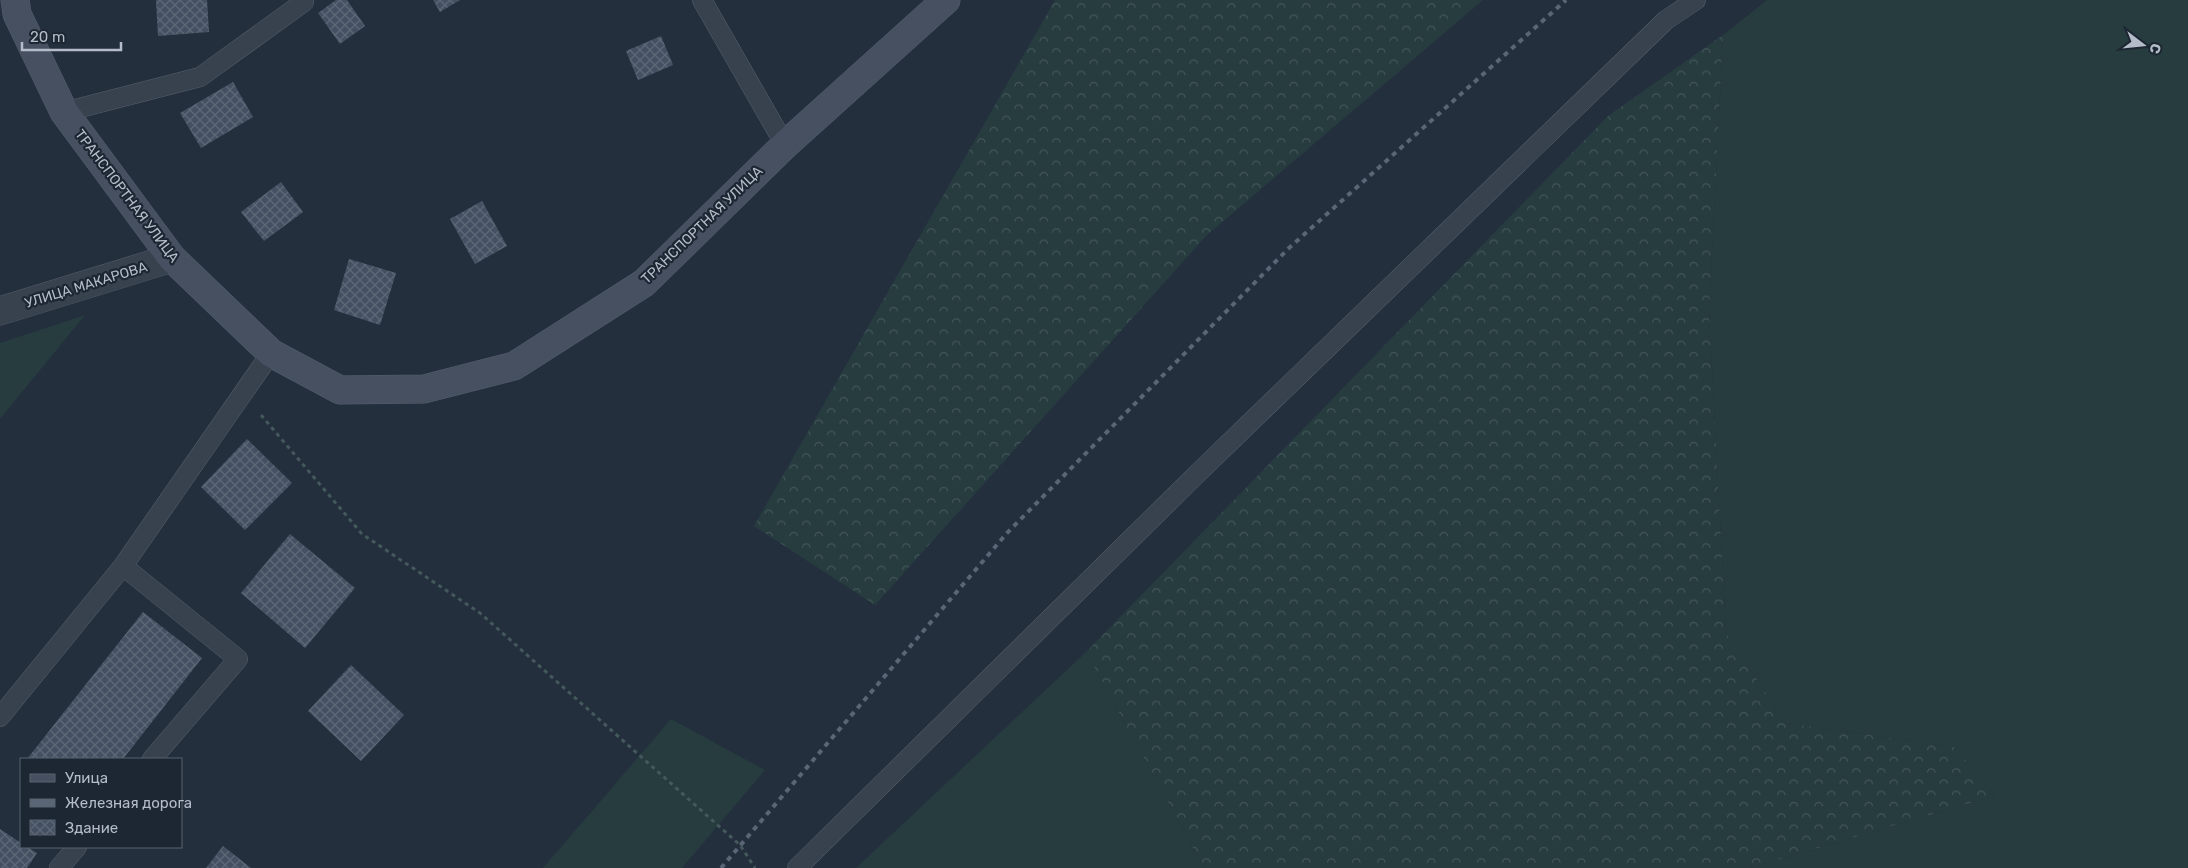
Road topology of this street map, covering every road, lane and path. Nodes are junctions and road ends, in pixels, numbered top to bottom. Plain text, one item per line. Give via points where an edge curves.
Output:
1 (15, 0) edge
2 (702, 0) edge
3 (946, 0) edge
4 (1696, 0) edge
5 (304, 2) dead end
6 (64, 112) junction
7 (785, 145) junction
8 (172, 258) junction
9 (0, 312) edge
10 (270, 353) junction
11 (243, 393) junction
12 (123, 566) junction
13 (0, 717) edge
14 (153, 758) edge
15 (76, 848) edge
16 (59, 868) edge
17 (755, 868) edge
18 (797, 868) edge

1 - 6 main road, ТРАНСПОРТНАЯ УЛИЦА via 17,14
2 - 7 lane
3 - 7 main road, ТРАНСПОРТНАЯ УЛИЦА
4 - 18 lane via 1659,27 1198,473
5 - 6 lane via 200,76
6 - 8 main road, ТРАНСПОРТНАЯ УЛИЦА
7 - 10 main road, ТРАНСПОРТНАЯ УЛИЦА via 644,282 514,366 424,389 340,390
8 - 9 street, УЛИЦА МАКАРОВА
8 - 10 main road, ТРАНСПОРТНАЯ УЛИЦА
10 - 11 lane
11 - 12 lane
11 - 17 path via 362,534 480,613 740,845
12 - 13 lane
12 - 14 lane via 238,659
15 - 16 lane

